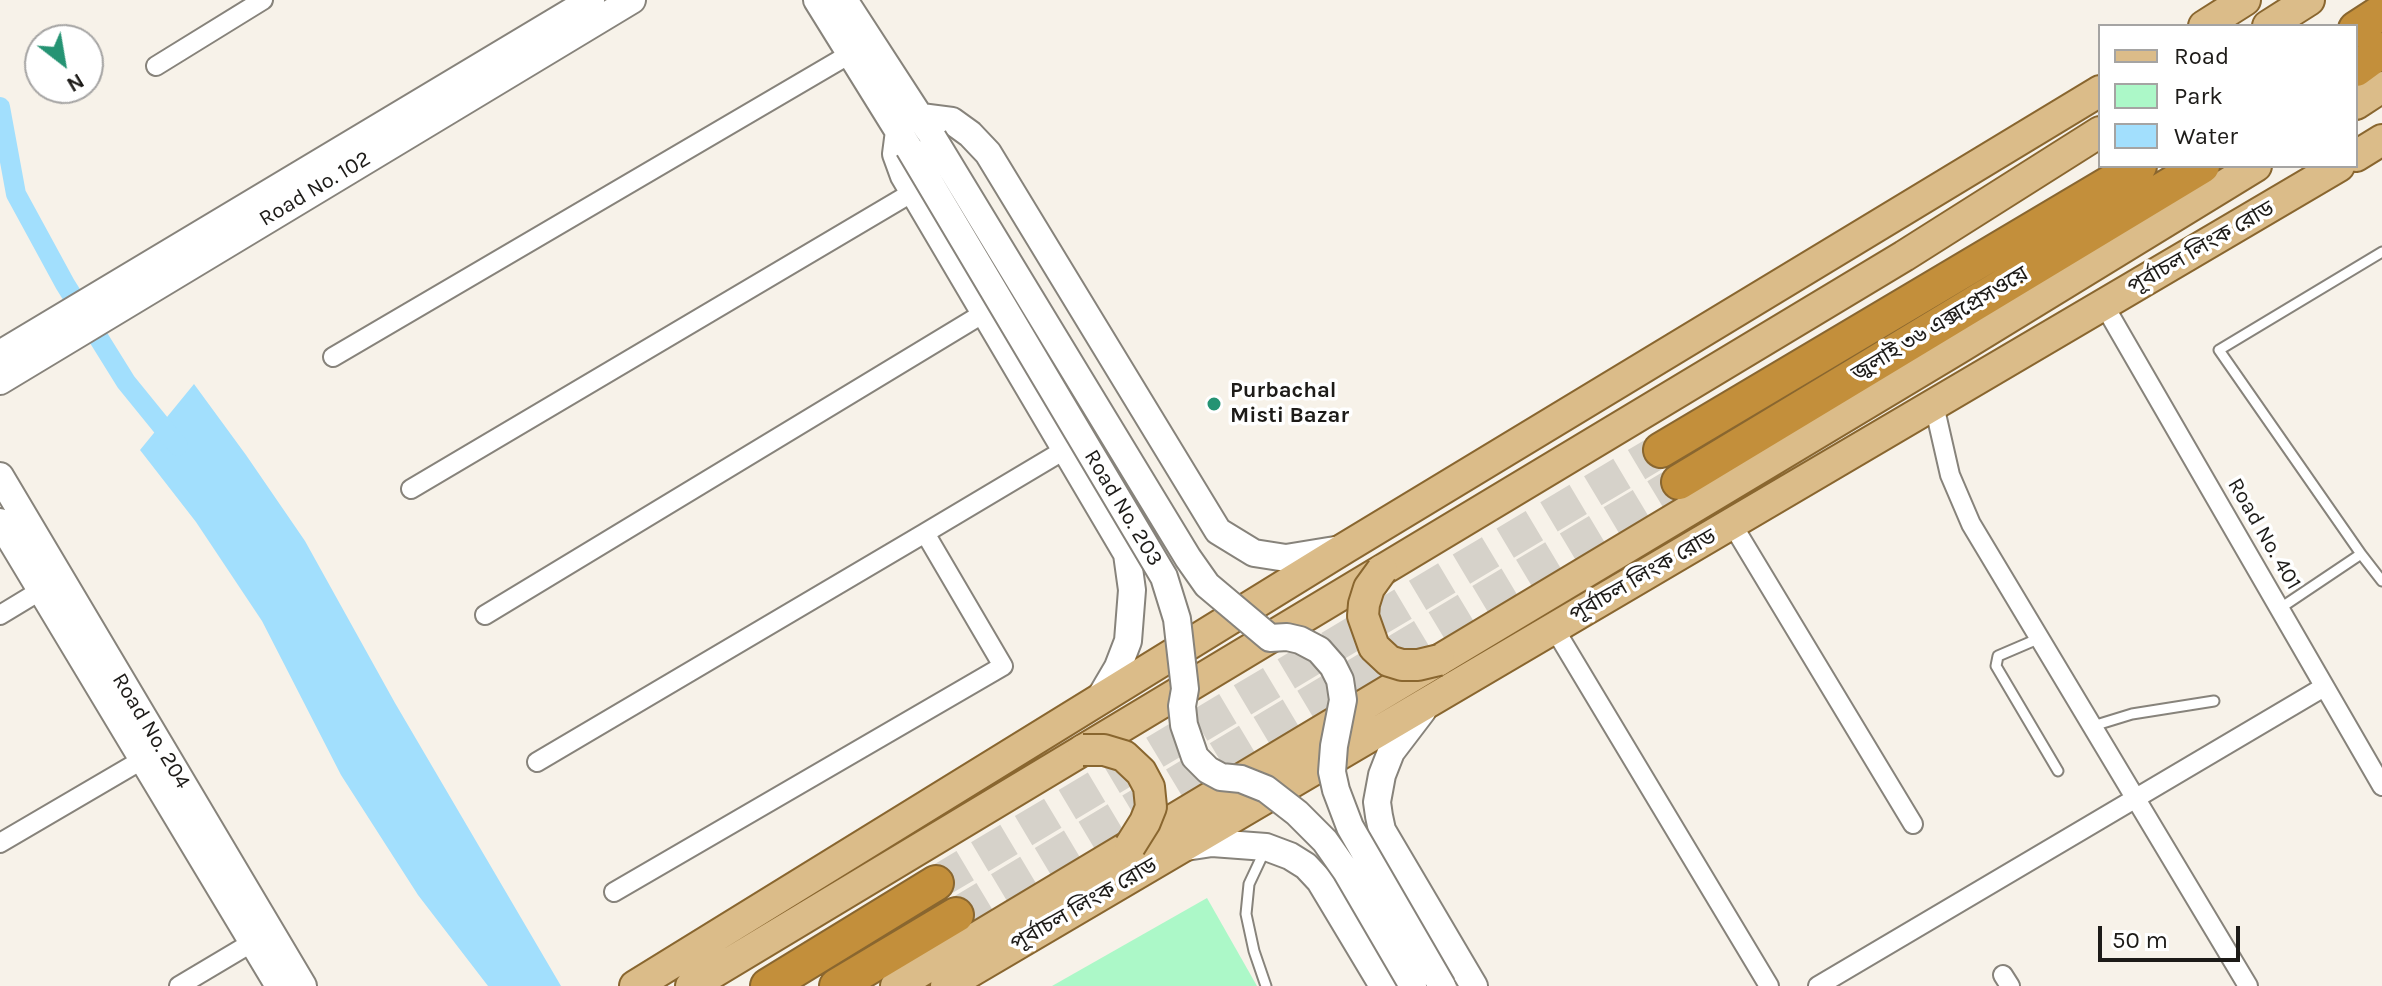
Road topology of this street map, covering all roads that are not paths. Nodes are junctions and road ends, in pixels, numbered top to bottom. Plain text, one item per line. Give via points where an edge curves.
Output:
1 (263, 0) edge
2 (591, 0) edge
3 (632, 0) edge
4 (817, 0) edge
5 (844, 0) edge
6 (2245, 0) edge
7 (2309, 0) edge
8 (2382, 12) edge
9 (2207, 24) edge
10 (2271, 24) edge
11 (2358, 28) edge
12 (2382, 50) edge
13 (850, 54) junction
14 (156, 66) dead end
15 (2358, 68) edge
16 (2382, 87) edge
17 (2098, 92) edge
18 (2358, 103) edge
19 (2098, 133) edge
20 (915, 134) junction
21 (2382, 140) edge
22 (2358, 155) edge
23 (2382, 157) edge
24 (2358, 166) edge
25 (2136, 168) edge
26 (2199, 168) edge
27 (2253, 168) edge
28 (2336, 168) edge
29 (2353, 168) edge
30 (2309, 185) junction
31 (913, 192) junction
32 (229, 229) junction
33 (2382, 252) edge
34 (2104, 305) junction
35 (984, 313) junction
36 (333, 357) dead end
37 (6, 359) edge
38 (1934, 405) junction
39 (1066, 449) junction
40 (1661, 450) tunnel mouth
41 (0, 476) edge
42 (1679, 482) tunnel mouth
43 (411, 489) dead end
44 (0, 522) edge
45 (1732, 524) junction
46 (925, 533) junction
47 (1345, 548) junction
48 (2361, 554) junction
49 (1382, 570) junction
50 (2382, 581) edge
51 (51, 584) junction
52 (2279, 609) junction
53 (0, 615) edge
54 (485, 615) dead end
55 (1554, 628) junction
56 (1270, 638) junction
57 (2040, 638) junction
58 (1439, 660) junction
59 (2324, 687) junction
60 (1185, 689) junction
61 (1433, 698) junction
62 (1098, 701) junction
63 (2214, 701) dead end
64 (1339, 720) junction
65 (2093, 726) junction
66 (1083, 750) junction
67 (152, 754) junction
68 (537, 762) dead end
69 (2058, 771) dead end
70 (1241, 779) junction
71 (2382, 786) edge
72 (2136, 798) junction
73 (1913, 824) dead end
74 (0, 843) edge
75 (1130, 846) junction
76 (1266, 847) junction
77 (1180, 848) junction
78 (936, 883) tunnel mouth
79 (614, 892) dead end
80 (956, 915) tunnel mouth
81 (262, 937) junction
82 (636, 985) edge
83 (179, 986) edge
84 (279, 986) edge
85 (303, 986) edge
86 (691, 986) edge
87 (768, 986) edge
88 (837, 986) edge
89 (896, 986) edge
90 (946, 986) edge
91 (1266, 986) edge
92 (1383, 986) edge
93 (1413, 986) edge
94 (1442, 986) edge
95 (1474, 986) edge
96 (1769, 986) edge
97 (1818, 986) edge
98 (2248, 986) edge

1 - 14 street
2 - 32 street, Road No. 102
3 - 32 street, Road No. 102
4 - 13 street, Road No. 203
5 - 20 street, Road No. 203
6 - 9 main road
7 - 10 main road
8 - 11 highway
12 - 15 highway
13 - 20 street, Road No. 203
13 - 36 street
16 - 18 main road
17 - 47 main road
19 - 49 main road
20 - 31 street, Road No. 203 via 896,154
20 - 47 street via 952,121 988,153 1218,531 1254,553 1286,558
20 - 56 street, Road No. 203, bridge via 1207,585
20 - 60 street, Road No. 203, bridge via 1164,577 1177,619
21 - 22 main road
23 - 24 street
25 - 40 highway, জুলাই ৩৬ এক্সপ্রেসওয়ে
26 - 42 highway, জুলাই ৩৬ এক্সপ্রেসওয়ে
27 - 58 main road
28 - 30 main road, পূর্বাচল লিংক রোড
29 - 30 street
30 - 34 main road, পূর্বাচল লিংক রোড
31 - 35 street, Road No. 203
31 - 43 street
32 - 37 street, Road No. 102
33 - 48 lane via 2219,350
34 - 38 main road, পূর্বাচল লিংক রোড
34 - 52 street, Road No. 401
35 - 39 street, Road No. 203
35 - 54 street
38 - 45 main road, পূর্বাচল লিংক রোড
38 - 57 street via 1950,475 1971,524
39 - 46 street
39 - 62 street, Road No. 203 via 1127,554 1132,590 1128,641
41 - 51 street, Road No. 204
44 - 51 street, Road No. 204
45 - 55 main road, পূর্বাচল লিংক রোড
45 - 73 street
46 - 68 street
46 - 79 street via 1003,666
47 - 62 main road
48 - 50 lane
48 - 52 lane
49 - 56 main road, bridge
49 - 58 main road, bridge via 1364,604 1374,647 1402,665
51 - 53 street
51 - 67 street, Road No. 204
52 - 59 street, Road No. 401
55 - 61 main road, পূর্বাচল লিংক রোড
55 - 96 street
56 - 60 main road
56 - 64 street, bridge via 1300,640 1333,666 1343,700
57 - 65 street
57 - 69 lane via 1998,656 1996,666
58 - 64 main road, bridge
59 - 71 street, Road No. 401
59 - 72 street
60 - 66 main road
60 - 70 street, Road No. 203, bridge via 1184,725 1195,757 1221,777
61 - 77 main road, পূর্বাচল লিংক রোড
61 - 95 street via 1391,752 1377,802 1382,830
62 - 82 main road
63 - 65 lane
64 - 70 main road
64 - 94 street, bridge via 1332,772 1350,827
65 - 72 street
66 - 75 main road, bridge via 1124,756 1149,787 1151,807
66 - 86 main road
67 - 74 street
67 - 81 street, Road No. 204
70 - 75 main road, bridge
70 - 93 street, Road No. 203, bridge via 1266,789 1325,841
72 - 97 street
72 - 98 street
75 - 89 main road
76 - 77 street via 1212,843
76 - 91 lane via 1249,884 1246,914
76 - 92 street via 1298,861 1320,881
77 - 90 main road, পূর্বাচল লিংক রোড
78 - 87 highway
80 - 88 highway
81 - 83 street
81 - 84 street, Road No. 204
81 - 85 street, Road No. 204

